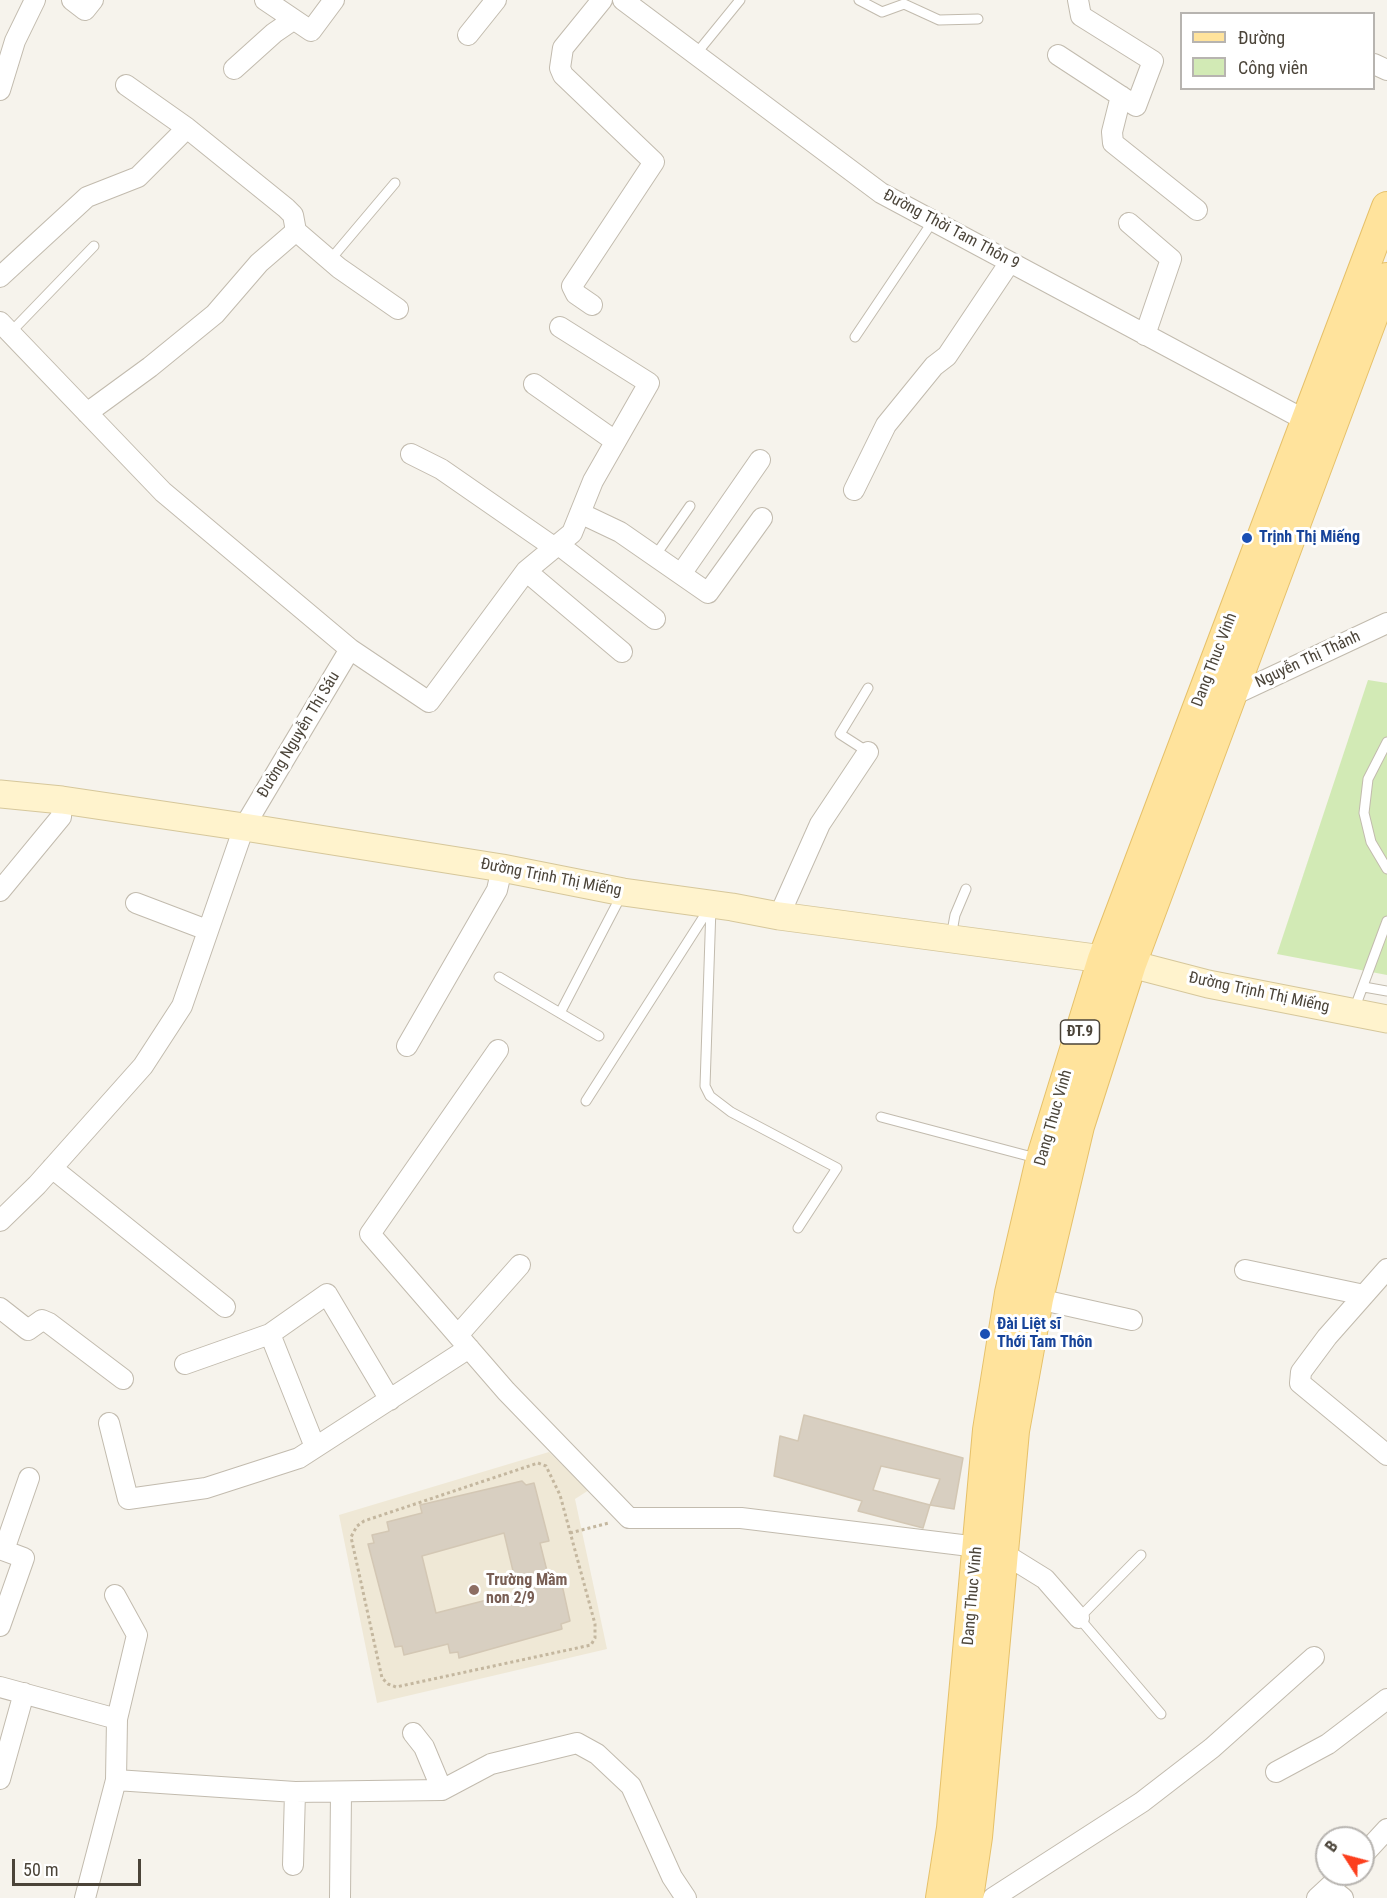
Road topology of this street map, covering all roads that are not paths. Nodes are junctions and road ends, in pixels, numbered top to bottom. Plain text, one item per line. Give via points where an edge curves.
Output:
1 (35, 0) edge
2 (72, 0) edge
3 (93, 0) edge
4 (265, 0) edge
5 (334, 0) edge
6 (496, 0) edge
7 (602, 0) edge
8 (624, 0) edge
9 (740, 0) edge
10 (859, 0) edge
11 (1078, 0) edge
12 (978, 19) dead end
13 (293, 20) junction
14 (468, 35) dead end
15 (696, 54) junction
16 (1058, 55) dead end
17 (234, 69) dead end
18 (126, 85) dead end
19 (0, 90) edge
20 (1120, 96) junction
21 (188, 128) junction
22 (395, 183) dead end
23 (1387, 207) edge
24 (1197, 210) dead end
25 (933, 221) junction
26 (1130, 223) dead end
27 (296, 231) junction
28 (94, 246) dead end
29 (330, 260) junction
30 (1010, 262) junction
31 (0, 277) edge
32 (1387, 278) edge
33 (592, 305) dead end
34 (398, 309) dead end
35 (560, 327) dead end
36 (5, 328) edge
37 (1145, 335) junction
38 (855, 337) dead end
39 (534, 384) dead end
40 (87, 413) junction
41 (1305, 420) junction
42 (615, 441) junction
43 (411, 454) dead end
44 (760, 460) dead end
45 (854, 490) dead end
46 (690, 506) dead end
47 (580, 513) junction
48 (762, 518) dead end
49 (557, 546) junction
50 (655, 556) junction
51 (526, 570) junction
52 (681, 574) junction
53 (655, 619) dead end
54 (1387, 623) edge
55 (350, 649) junction
56 (622, 652) dead end
57 (868, 688) dead end
58 (1229, 697) junction
59 (1387, 742) edge
60 (868, 752) joint
61 (0, 794) edge
62 (62, 800) junction
63 (244, 827) junction
64 (502, 868) junction
65 (1387, 869) edge
66 (966, 890) dead end
67 (0, 891) edge
68 (623, 892) junction
69 (136, 903) dead end
70 (711, 905) junction
71 (779, 916) junction
72 (1387, 921) edge
73 (207, 930) junction
74 (950, 939) junction
75 (1117, 962) junction
76 (499, 977) dead end
77 (1364, 987) junction
78 (1387, 991) edge
79 (560, 1013) junction
80 (1353, 1013) junction
81 (1387, 1019) edge
82 (599, 1036) dead end
83 (407, 1046) dead end
84 (498, 1050) dead end
85 (586, 1101) dead end
86 (881, 1117) dead end
87 (1041, 1160) junction
88 (52, 1168) junction
89 (0, 1221) edge
90 (798, 1228) dead end
91 (520, 1265) dead end
92 (1387, 1269) edge
93 (1245, 1270) dead end
94 (1364, 1295) junction
95 (1038, 1299) junction
96 (225, 1307) dead end
97 (0, 1308) edge
98 (1132, 1320) dead end
99 (270, 1334) junction
100 (464, 1342) junction
101 (185, 1364) dead end
102 (123, 1379) dead end
103 (390, 1400) junction
104 (109, 1423) dead end
105 (315, 1448) junction
106 (1387, 1455) edge
107 (29, 1478) dead end
108 (2, 1550) edge
109 (990, 1550) junction
110 (1140, 1555) dead end
111 (115, 1595) dead end
112 (1079, 1618) junction
113 (0, 1626) edge
114 (1314, 1657) dead end
115 (0, 1687) edge
116 (24, 1693) junction
117 (1387, 1700) edge
118 (1161, 1714) dead end
119 (117, 1719) junction
120 (413, 1733) dead end
121 (1276, 1772) dead end
122 (0, 1779) edge
123 (116, 1780) junction
124 (442, 1790) junction
125 (295, 1792) junction
126 (341, 1792) junction
127 (1387, 1829) edge
128 (1375, 1842) edge
129 (293, 1865) dead end
130 (85, 1898) edge
131 (339, 1898) edge
132 (686, 1898) edge
133 (941, 1898) edge
134 (968, 1898) edge
135 (993, 1898) edge

1 - 19 street via 15,41
2 - 3 street via 86,10
4 - 13 street
5 - 13 street via 311,31
6 - 14 street
7 - 33 street via 563,48 560,68 654,162 572,286 576,294
8 - 15 street, Đường Thời Tam Thôn 9
9 - 15 lane
10 - 12 lane via 882,12 904,4 939,20
11 - 20 street via 1082,16 1154,61 1136,106
13 - 17 street
15 - 25 street, Đường Thời Tam Thôn 9 via 881,193
16 - 20 street
18 - 21 street
20 - 24 street via 1113,143
21 - 27 street via 286,208 293,215
21 - 31 street via 138,177 87,197
22 - 29 lane
23 - 41 main road, Dang Thuc Vinh / ĐT.9
25 - 30 street, Đường Thời Tam Thôn 9
25 - 38 lane
26 - 37 street via 1171,259
27 - 29 street
27 - 40 street via 259,263 215,314
28 - 36 lane
29 - 34 street
30 - 37 street, Đường Thời Tam Thôn 9
30 - 45 street via 947,356 934,366 886,425
32 - 58 main road, Dang Thuc Vinh / ĐT.9
35 - 42 street via 649,383
36 - 40 street
37 - 41 street, Đường Thời Tam Thôn 9
39 - 42 street
40 - 55 street via 163,492
41 - 75 main road, Dang Thuc Vinh / ĐT.9
42 - 47 street
43 - 49 street via 441,469
44 - 52 street
46 - 50 lane
47 - 49 street via 572,532
47 - 50 street via 620,532
48 - 52 street via 708,593
49 - 51 street
49 - 53 street
50 - 52 street
51 - 55 street via 429,702
51 - 56 street
54 - 58 street, Nguyễn Thị Thảnh
55 - 63 street, Đường Nguyễn Thị Sáu
57 - 60 lane via 840,734
58 - 75 main road, Dang Thuc Vinh / ĐT.9
59 - 65 lane via 1368,779 1364,813 1371,842
60 - 71 street via 820,824
61 - 62 main road, Đường Trịnh Thị Miếng
62 - 63 main road, Đường Trịnh Thị Miếng
62 - 67 street via 61,817
63 - 64 main road, Đường Trịnh Thị Miếng
63 - 73 street, Đường Nguyễn Thị Sáu
64 - 68 main road, Đường Trịnh Thị Miếng
64 - 83 street via 497,890
66 - 74 lane
68 - 70 main road, Đường Trịnh Thị Miếng
68 - 79 lane
69 - 73 street
70 - 71 main road, Đường Trịnh Thị Miếng
70 - 85 lane
70 - 90 lane via 705,1086 710,1096 731,1112 837,1168
71 - 74 main road, Đường Trịnh Thị Miếng
72 - 77 lane
73 - 88 street, Đường Nguyễn Thị Sáu via 182,1006 144,1066
74 - 75 main road, Đường Trịnh Thị Miếng
75 - 80 main road, Đường Trịnh Thị Miếng
75 - 87 main road, Dang Thuc Vinh / ĐT.9
75 - 95 main road, Dang Thuc Vinh / ĐT.9
76 - 79 lane
77 - 78 lane
77 - 80 lane
79 - 82 lane
80 - 81 main road, Đường Trịnh Thị Miếng
84 - 100 street via 370,1234
86 - 87 lane
87 - 109 main road, Dang Thuc Vinh / ĐT.9 via 998,1357 988,1430
88 - 89 street, Đường Nguyễn Thị Sáu
88 - 96 street
91 - 100 street
92 - 94 street
93 - 94 street
94 - 106 street via 1300,1372 1300,1383
95 - 98 street
95 - 109 main road, Dang Thuc Vinh / ĐT.9
97 - 102 street via 28,1330 42,1320 49,1323
99 - 101 street
99 - 103 street via 327,1294
99 - 105 street
100 - 103 street
100 - 109 street via 628,1518 741,1518
103 - 105 street
104 - 105 street via 128,1499 206,1488 299,1458
107 - 108 street
108 - 113 street via 24,1558
109 - 112 street via 1045,1579
109 - 133 main road, Dang Thuc Vinh / ĐT.9
109 - 134 main road, Dang Thuc Vinh / ĐT.9 via 977,1837
110 - 112 lane
111 - 119 street via 137,1635
112 - 118 lane
114 - 135 street via 1212,1748 1142,1802
115 - 116 street
116 - 119 street
116 - 122 street
117 - 121 street via 1328,1744
119 - 123 street
120 - 124 street via 424,1747
123 - 125 street
123 - 130 street
124 - 126 street
124 - 132 street via 491,1764 577,1743 597,1754 631,1786 672,1877
125 - 126 street
125 - 129 street
126 - 131 street
127 - 128 street

